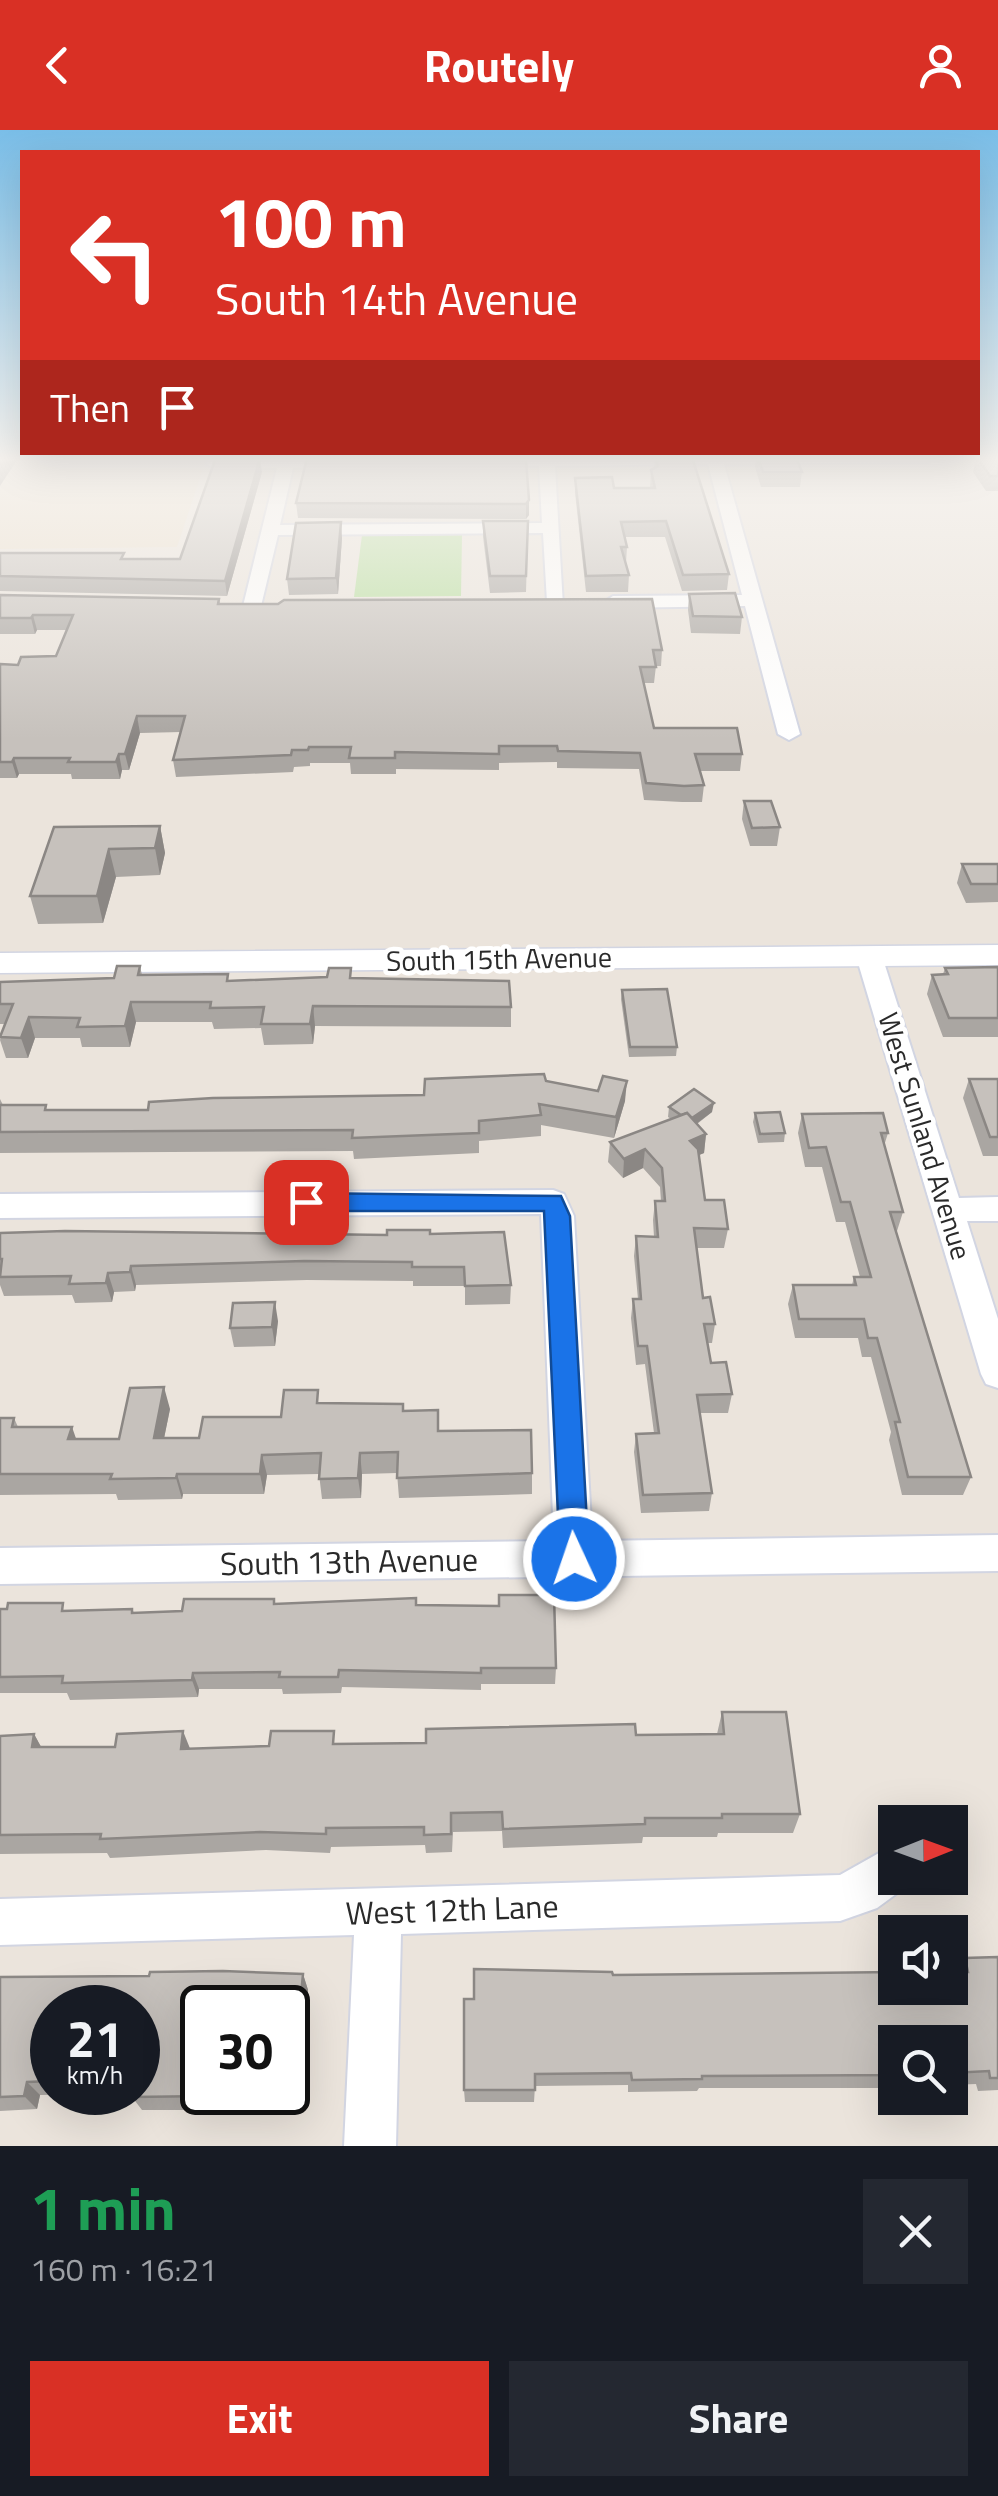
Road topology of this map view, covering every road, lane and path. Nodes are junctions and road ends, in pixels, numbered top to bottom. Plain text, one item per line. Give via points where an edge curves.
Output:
1 (265, 551) edge
2 (555, 551) edge
3 (740, 551) edge
4 (754, 600) junction
5 (252, 605) edge
6 (789, 734) dead end
7 (998, 955) edge
8 (869, 956) junction
9 (0, 963) edge
10 (0, 1206) edge
11 (998, 1209) edge
12 (947, 1210) junction
13 (998, 1374) edge
14 (998, 1554) edge
15 (574, 1559) junction
16 (0, 1566) edge
17 (878, 1879) edge
18 (378, 1913) junction
19 (0, 1922) edge
20 (370, 2146) edge

1 - 5 street
2 - 4 street via 564,602
3 - 4 street
4 - 6 street
7 - 8 street, South 15th Avenue
8 - 9 street, South 15th Avenue
8 - 12 street, West Sunland Avenue
10 - 15 street via 553,1202
11 - 12 street
12 - 13 street, West Sunland Avenue
14 - 15 street, South 13th Avenue
15 - 16 street, South 13th Avenue
17 - 18 street, West 12th Lane via 840,1898
18 - 19 street, West 12th Lane
18 - 20 street

